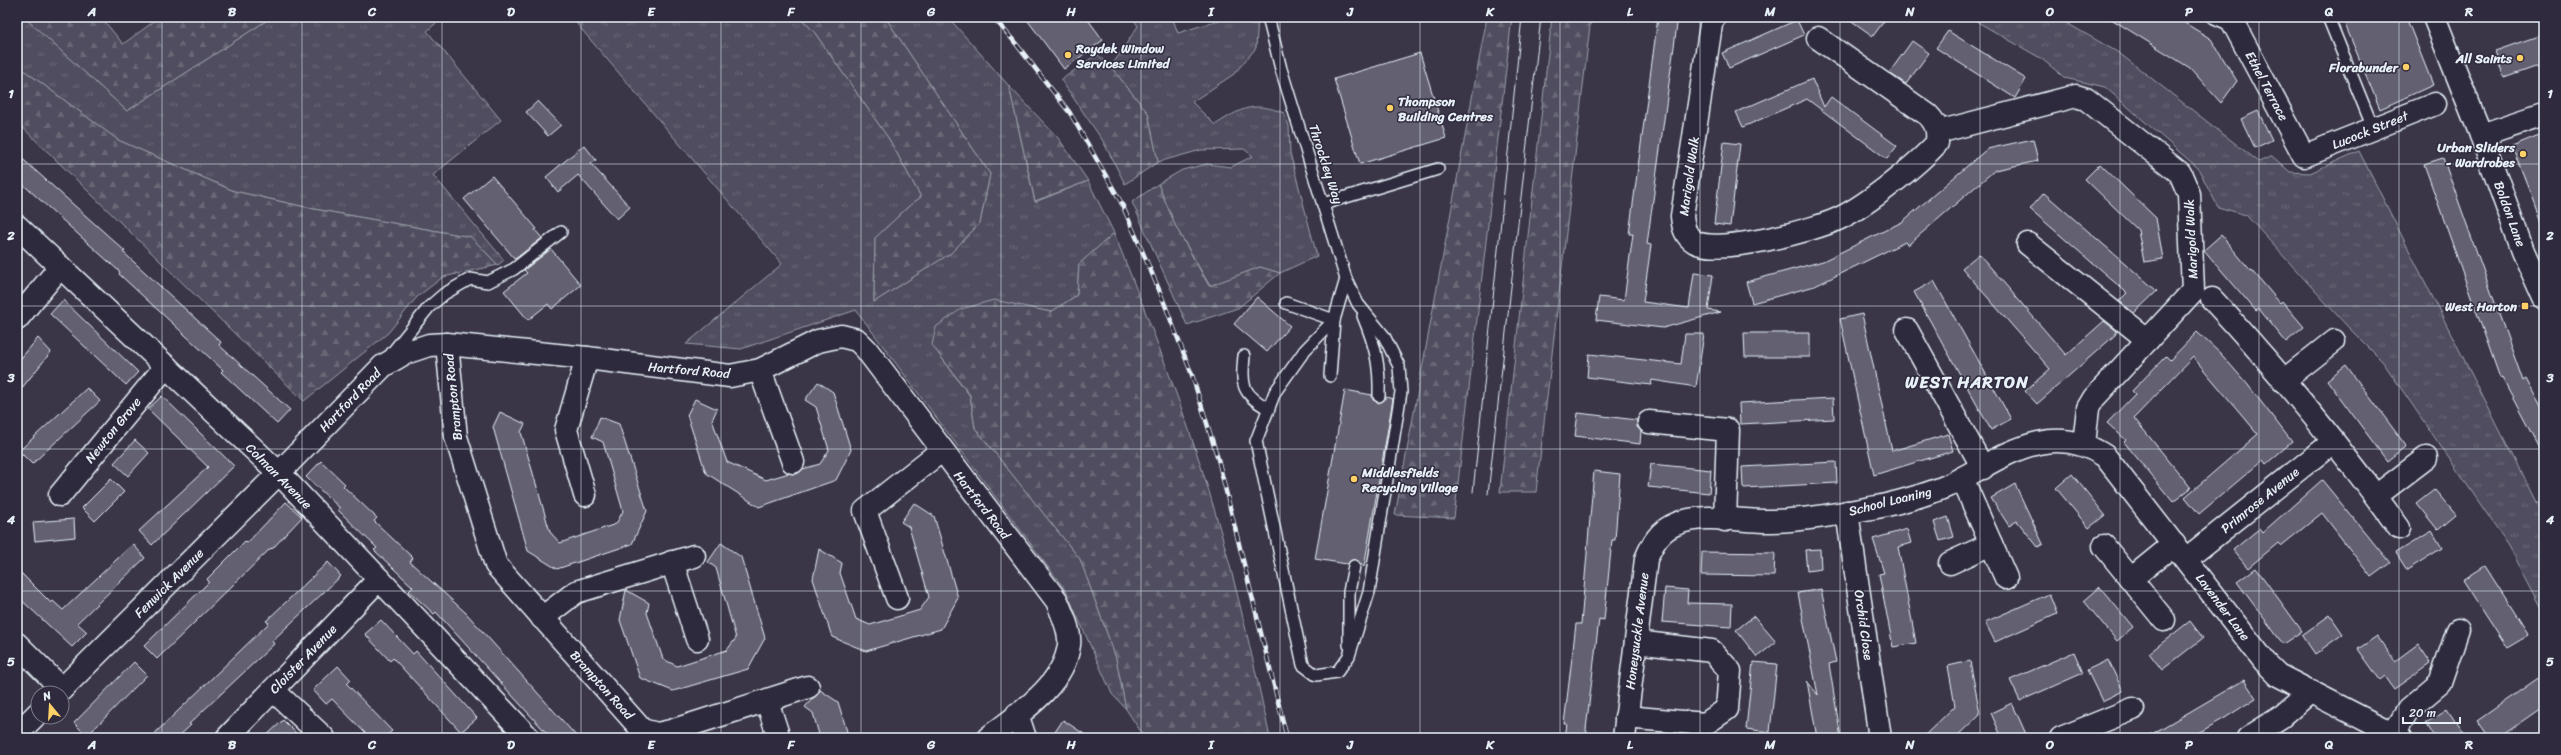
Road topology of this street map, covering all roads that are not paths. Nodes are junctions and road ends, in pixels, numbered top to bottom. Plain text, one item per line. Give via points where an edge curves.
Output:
1 (1268, 17) edge
2 (1716, 17) edge
3 (2212, 17) edge
4 (2328, 17) edge
5 (2434, 17) edge
6 (2232, 22) edge
7 (1818, 38) dead end
8 (2435, 104) dead end
9 (2544, 114) edge
10 (2373, 128) junction
11 (1938, 132) junction
12 (2481, 135) junction
13 (2304, 156) joint
14 (1438, 169) dead end
15 (1323, 204) junction
16 (17, 226) edge
17 (561, 232) dead end
18 (2028, 244) dead end
19 (60, 267) junction
20 (1346, 279) junction
21 (2544, 298) edge
22 (2212, 300) dead end
23 (1286, 303) dead end
24 (1358, 304) junction
25 (17, 319) edge
26 (1334, 320) junction
27 (1906, 330) dead end
28 (2148, 340) junction
29 (2334, 341) dead end
30 (447, 344) junction
31 (1244, 356) dead end
32 (587, 358) junction
33 (166, 366) junction
34 (382, 366) junction
35 (760, 370) junction
36 (1330, 376) dead end
37 (2283, 381) junction
38 (1379, 396) dead end
39 (1269, 408) junction
40 (1649, 422) dead end
41 (2334, 442) junction
42 (2084, 444) junction
43 (941, 451) junction
44 (2426, 458) dead end
45 (793, 462) dead end
46 (1983, 468) junction
47 (279, 473) junction
48 (1962, 478) junction
49 (60, 494) dead end
50 (586, 495) dead end
51 (2376, 496) junction
52 (1847, 512) junction
53 (1725, 520) junction
54 (2399, 528) dead end
55 (1666, 531) joint
56 (1991, 544) junction
57 (2104, 546) dead end
58 (2180, 552) junction
59 (694, 556) dead end
60 (672, 562) junction
61 (1950, 563) dead end
62 (1354, 566) dead end
63 (2006, 578) dead end
64 (2131, 579) junction
65 (379, 580) junction
66 (897, 598) dead end
67 (542, 618) junction
68 (2164, 620) dead end
69 (2458, 630) dead end
70 (697, 639) dead end
71 (1636, 642) junction
72 (17, 644) edge
73 (1349, 656) junction
74 (55, 685) edge
75 (66, 685) edge
76 (808, 687) dead end
77 (272, 690) junction
78 (2311, 691) junction
79 (767, 701) junction
80 (2133, 709) dead end
81 (1018, 714) junction
82 (1626, 717) junction
83 (30, 721) edge
84 (17, 734) edge
85 (2397, 735) edge
86 (2072, 736) edge
87 (227, 738) edge
88 (324, 738) edge
89 (529, 738) edge
90 (779, 738) edge
91 (988, 738) edge
92 (1025, 738) edge
93 (1624, 738) edge
94 (1880, 738) edge
95 (2248, 738) edge

1 - 15 lane, Throckley Way via 1281,69
2 - 11 street, Marigold Walk via 1712,18 1682,216 1687,236 1696,243 1724,245 1771,239 1841,218 1882,190 1929,152 1937,143
3 - 6 lane
4 - 10 lane
5 - 12 street, Boldon Lane
6 - 13 street, Ethel Terrace
7 - 11 street via 1928,115 1935,122
8 - 10 street, Lucock Street
9 - 12 street
10 - 13 street, Lucock Street
11 - 28 street, Marigold Walk via 2076,96 2086,99 2180,174 2189,194 2193,291
12 - 21 street, Boldon Lane via 2523,251
14 - 15 lane
15 - 20 lane, Throckley Way
16 - 19 street, Colman Avenue
17 - 34 lane via 514,269 488,282 470,279 444,294 429,307
18 - 28 street
19 - 25 street
19 - 33 street, Colman Avenue
20 - 24 lane, Throckley Way
20 - 26 lane
22 - 37 street
23 - 26 lane
24 - 38 lane via 1376,348 1380,371
24 - 73 lane via 1384,336 1399,366 1402,392 1369,592
26 - 36 lane
26 - 39 lane via 1305,350 1275,392
27 - 46 street
28 - 42 street, Marigold Walk via 2094,398 2088,408
29 - 37 street
30 - 32 street, Hartford Road
30 - 34 street, Hartford Road via 430,345 405,353
30 - 67 street, Brampton Road via 456,437 496,565
31 - 39 lane via 1244,390 1252,400
32 - 35 street, Hartford Road via 730,376
32 - 50 street via 566,430
33 - 47 street, Colman Avenue
33 - 49 street, Newton Grove
34 - 47 street, Hartford Road
35 - 43 street, Hartford Road via 818,341 841,336 857,340
35 - 45 street
37 - 41 street
39 - 73 lane via 1256,442 1302,665 1316,675 1337,672
40 - 53 street via 1728,430
41 - 51 street
41 - 58 street, Primrose Avenue
42 - 46 street, School Loaning via 2051,440 2031,444
42 - 58 street, Lavender Lane via 2105,456
43 - 66 street via 865,511
43 - 81 street, Hartford Road via 1057,601 1066,623 1070,645 1060,671 1048,687
44 - 51 street
46 - 48 street, School Loaning
47 - 65 street, Colman Avenue
47 - 75 street, Fenwick Avenue
48 - 52 street, School Loaning via 1945,487 1875,508
48 - 56 street
51 - 54 street
52 - 53 street, School Loaning via 1772,521
52 - 94 street, Orchid Close
53 - 55 street, School Loaning via 1690,519
55 - 71 street, Honeysuckle Avenue via 1651,546 1646,560
56 - 61 street
56 - 63 street
57 - 64 street
58 - 64 street, Primrose Avenue
58 - 78 street, Lavender Lane via 2265,662 2278,675
59 - 60 street
60 - 67 street via 576,592
60 - 70 street
62 - 73 lane via 1349,592
64 - 68 street
65 - 77 street, Cloister Avenue
65 - 89 street, Colman Avenue
67 - 79 street, Brampton Road via 642,730 657,734 671,731
69 - 85 street via 2440,683 2408,710
71 - 82 street, Honeysuckle Avenue
71 - 82 street via 1712,651 1730,671 1727,709 1705,724
72 - 74 street
76 - 79 street, Brampton Road
77 - 87 street, Cloister Avenue
77 - 88 street
78 - 85 street, Lavender Lane
78 - 95 street via 2281,717
79 - 90 street
80 - 86 street
81 - 91 street, Hartford Road
81 - 92 street
82 - 93 street, Honeysuckle Avenue
83 - 84 street

